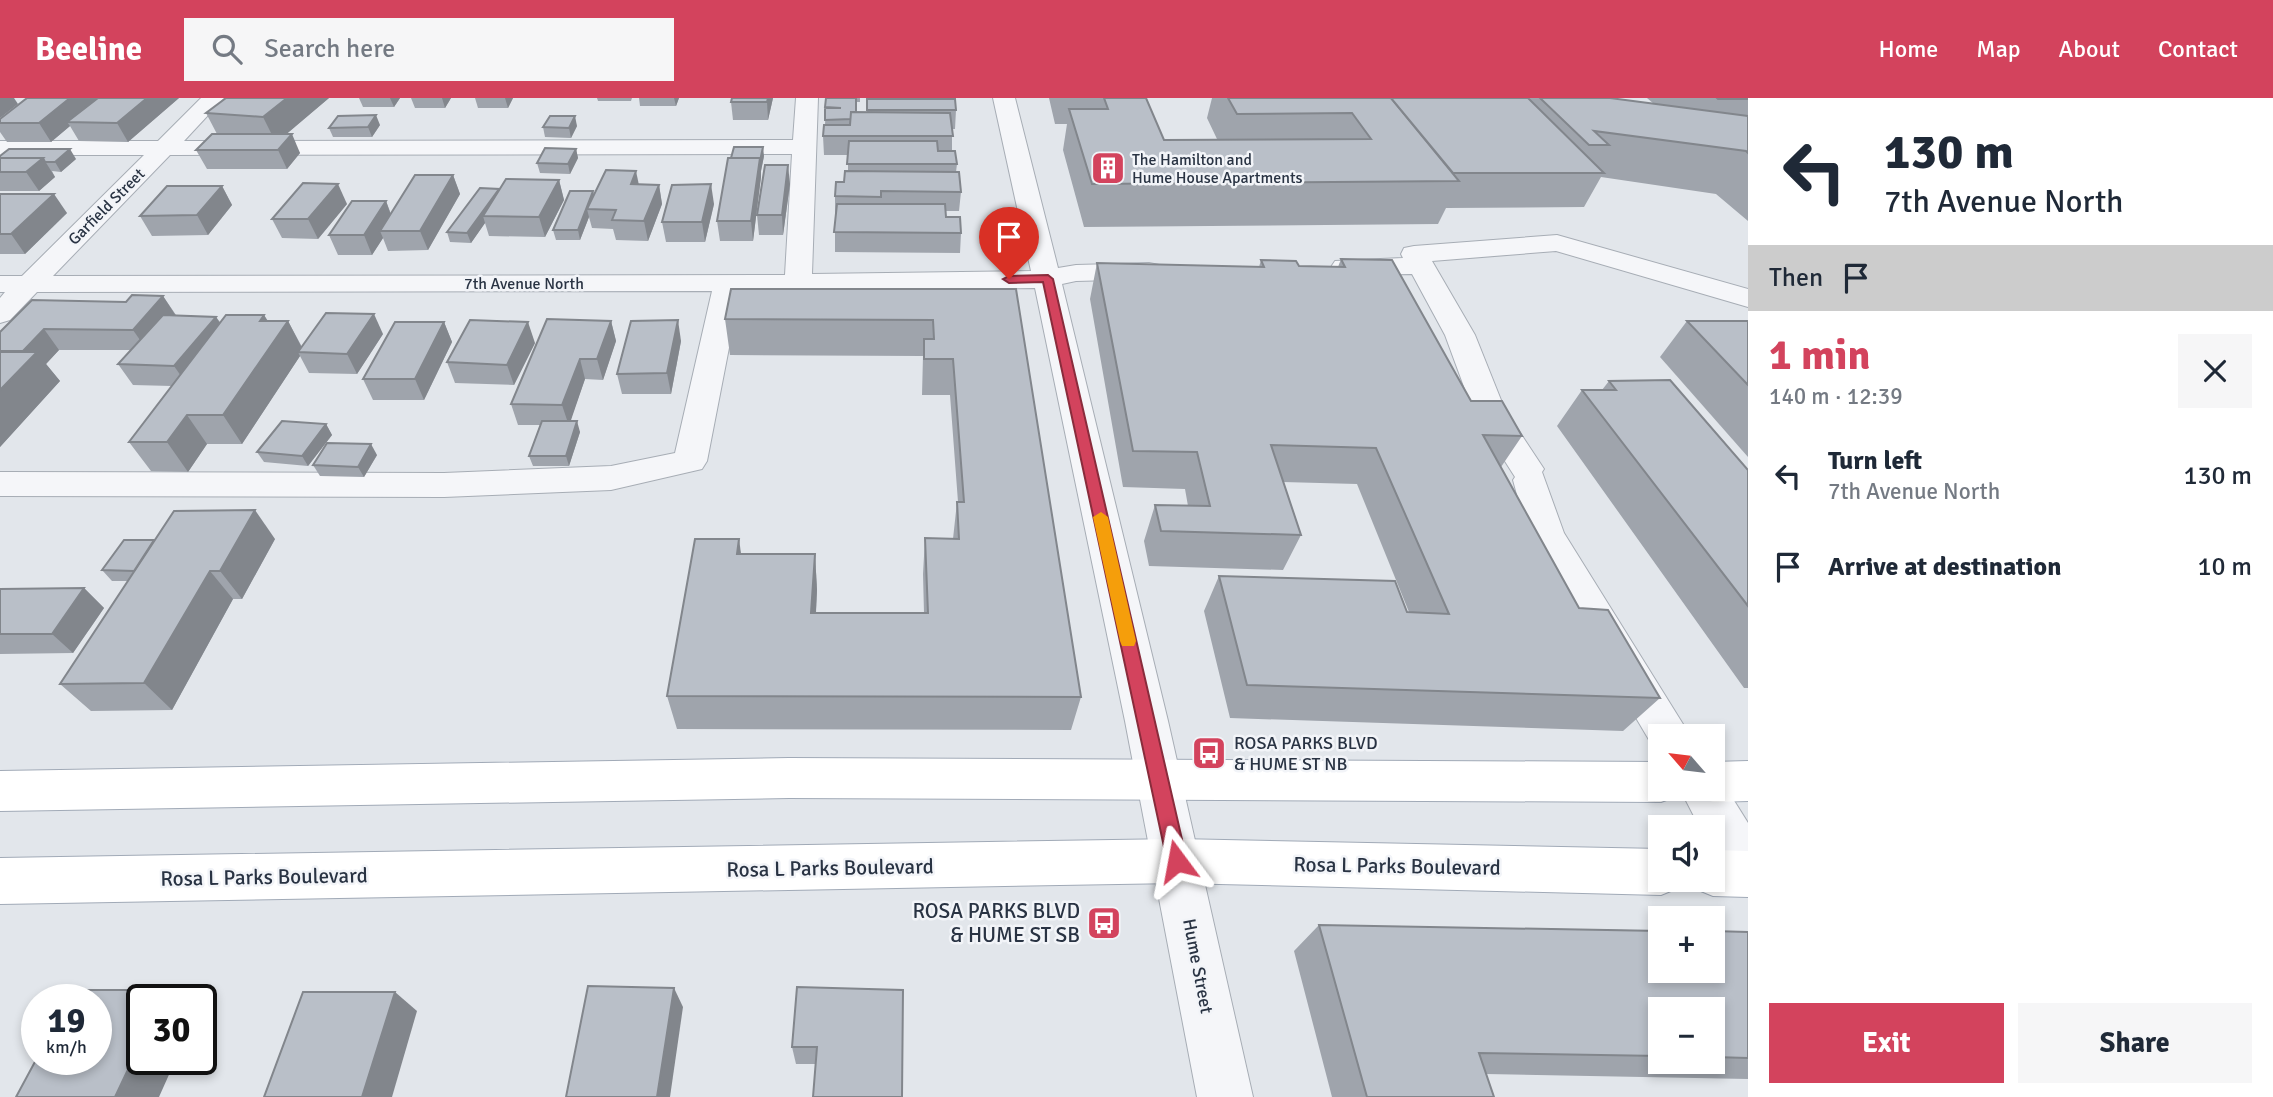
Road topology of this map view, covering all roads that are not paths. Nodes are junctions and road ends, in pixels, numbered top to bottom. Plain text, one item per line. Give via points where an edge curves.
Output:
1 (213, 98) edge
2 (807, 98) edge
3 (1004, 98) edge
4 (804, 146) junction
5 (164, 147) junction
6 (0, 148) edge
7 (1421, 266) junction
8 (1324, 268) edge
9 (1173, 271) edge
10 (1048, 279) junction
11 (728, 283) junction
12 (798, 283) junction
13 (13, 284) edge
14 (1748, 298) edge
15 (0, 314) edge
16 (0, 484) edge
17 (1662, 724) edge
18 (1159, 779) junction
19 (1748, 781) edge
20 (1648, 782) edge
21 (1726, 782) edge
22 (0, 791) edge
23 (1710, 802) edge
24 (1177, 861) junction
25 (1748, 865) edge
26 (1648, 872) edge
27 (1725, 873) edge
28 (1748, 874) edge
29 (0, 881) edge
30 (1225, 1097) edge

1 - 5 street, Garfield Street
2 - 4 street
3 - 10 street, Hume Street
4 - 5 street
4 - 12 street
5 - 6 street
5 - 13 street, Garfield Street
7 - 8 street
7 - 14 street via 1414,254 1557,243
7 - 17 street via 1460,335 1489,411 1528,474 1546,536
9 - 10 street, 7th Avenue North via 1076,273
10 - 12 street, 7th Avenue North
10 - 18 street, Hume Street
11 - 12 street, 7th Avenue North
11 - 13 street, 7th Avenue North
11 - 16 street via 690,461 611,478 444,485
13 - 15 street, Garfield Street
18 - 20 main road
18 - 22 main road via 789,778
18 - 24 street, Hume Street
19 - 21 main road
23 - 25 street
24 - 26 main road, Rosa L Parks Boulevard
24 - 29 main road, Rosa L Parks Boulevard
24 - 30 street, Hume Street
27 - 28 main road

